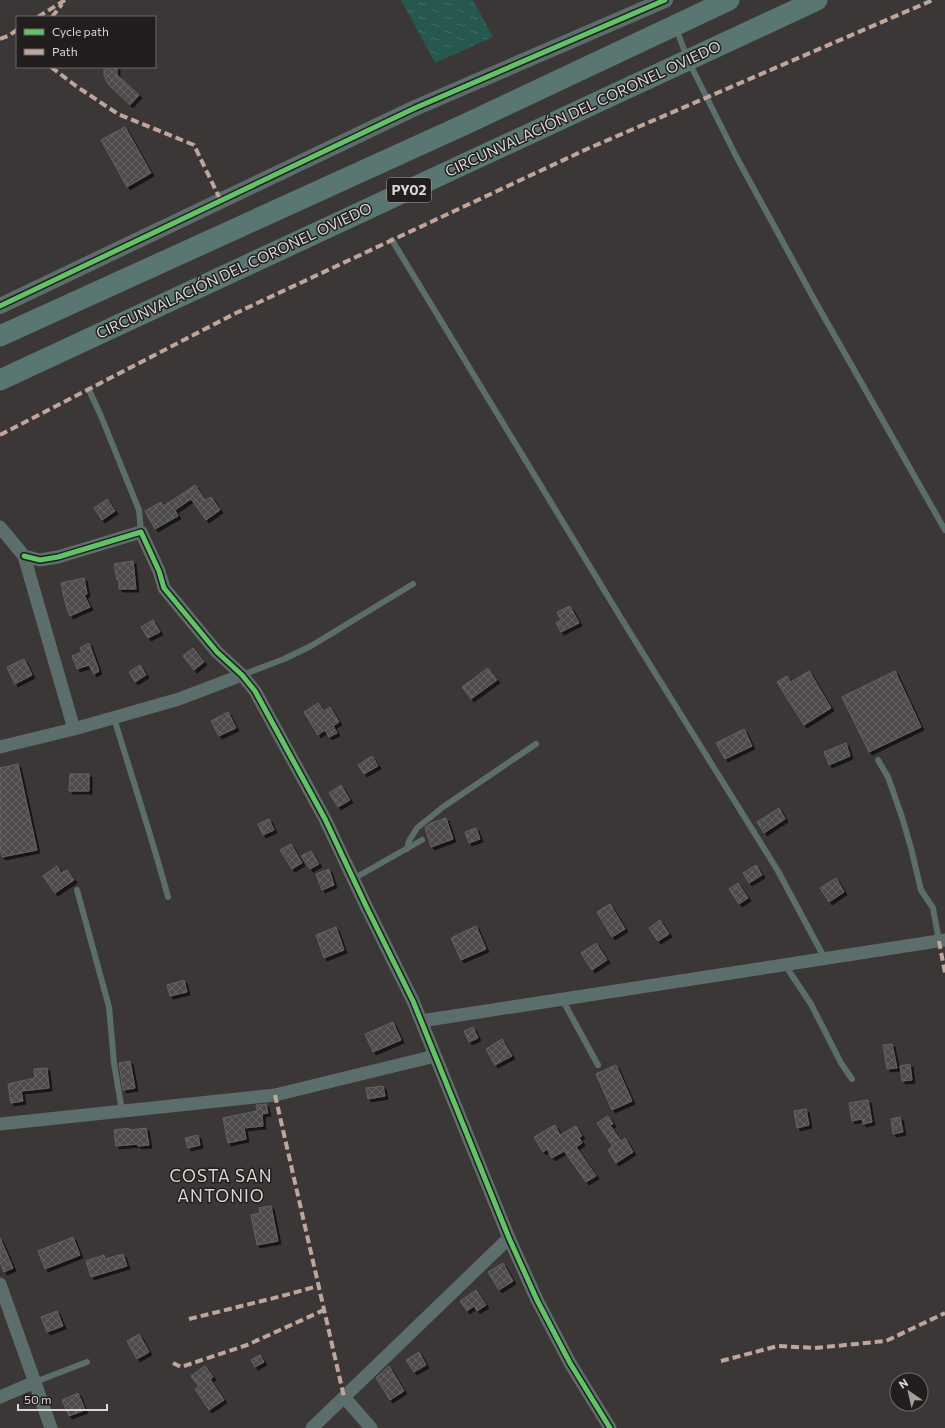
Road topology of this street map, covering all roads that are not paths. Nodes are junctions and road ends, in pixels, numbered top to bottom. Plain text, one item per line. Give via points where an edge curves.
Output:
1 (665, 0) edge
2 (729, 0) edge
3 (817, 0) edge
4 (675, 25) junction
5 (688, 60) junction
6 (392, 240) dead end
7 (0, 306) edge
8 (0, 336) edge
9 (0, 380) edge
10 (89, 390) dead end
11 (0, 527) edge
12 (945, 530) edge
13 (141, 532) junction
14 (24, 556) junction
15 (413, 584) dead end
16 (242, 676) junction
17 (114, 718) junction
18 (74, 729) junction
19 (536, 744) dead end
20 (0, 747) edge
21 (878, 760) dead end
22 (422, 840) dead end
23 (407, 849) junction
24 (353, 879) junction
25 (77, 890) dead end
26 (168, 897) dead end
27 (942, 941) edge
28 (825, 959) junction
29 (785, 965) junction
30 (562, 999) junction
31 (421, 1021) junction
32 (435, 1056) junction
33 (598, 1065) dead end
34 (852, 1079) dead end
35 (122, 1111) junction
36 (0, 1124) edge
37 (508, 1238) junction
38 (0, 1284) edge
39 (3, 1305) edge
40 (87, 1362) dead end
41 (34, 1382) junction
42 (0, 1397) edge
43 (344, 1397) junction
44 (51, 1428) edge
45 (312, 1428) edge
46 (371, 1428) edge
47 (610, 1428) edge

1 - 7 street via 415,108
2 - 4 highway, PY02
3 - 5 highway, CIRCUNVALACIÓN DEL CORONEL OVIEDO / PY02
4 - 5 lane
4 - 8 highway, PY02 via 468,123
5 - 9 highway, CIRCUNVALACIÓN DEL CORONEL OVIEDO / PY02
5 - 12 lane via 737,158 815,301
6 - 28 lane via 778,871
10 - 13 lane via 139,510
11 - 14 street
13 - 14 street via 58,557 40,560
13 - 16 street via 164,588 217,652
14 - 18 street
15 - 16 lane via 311,646
16 - 17 street
16 - 24 street via 256,691 325,819
17 - 18 street
17 - 26 lane
18 - 20 street
19 - 23 lane via 443,807 417,828
21 - 27 lane via 888,777 902,817 921,890 933,908
22 - 23 lane
23 - 24 lane
24 - 31 street
25 - 35 lane via 110,1008 114,1064
27 - 28 street
28 - 29 street
29 - 30 street
29 - 34 lane via 811,1004
30 - 31 street
30 - 33 lane
31 - 32 street
32 - 35 street via 275,1095
32 - 37 street
35 - 36 street
37 - 43 street
37 - 47 street via 570,1363
38 - 39 street
39 - 41 street
40 - 41 lane
41 - 42 street
41 - 44 street
43 - 45 street
43 - 46 street

